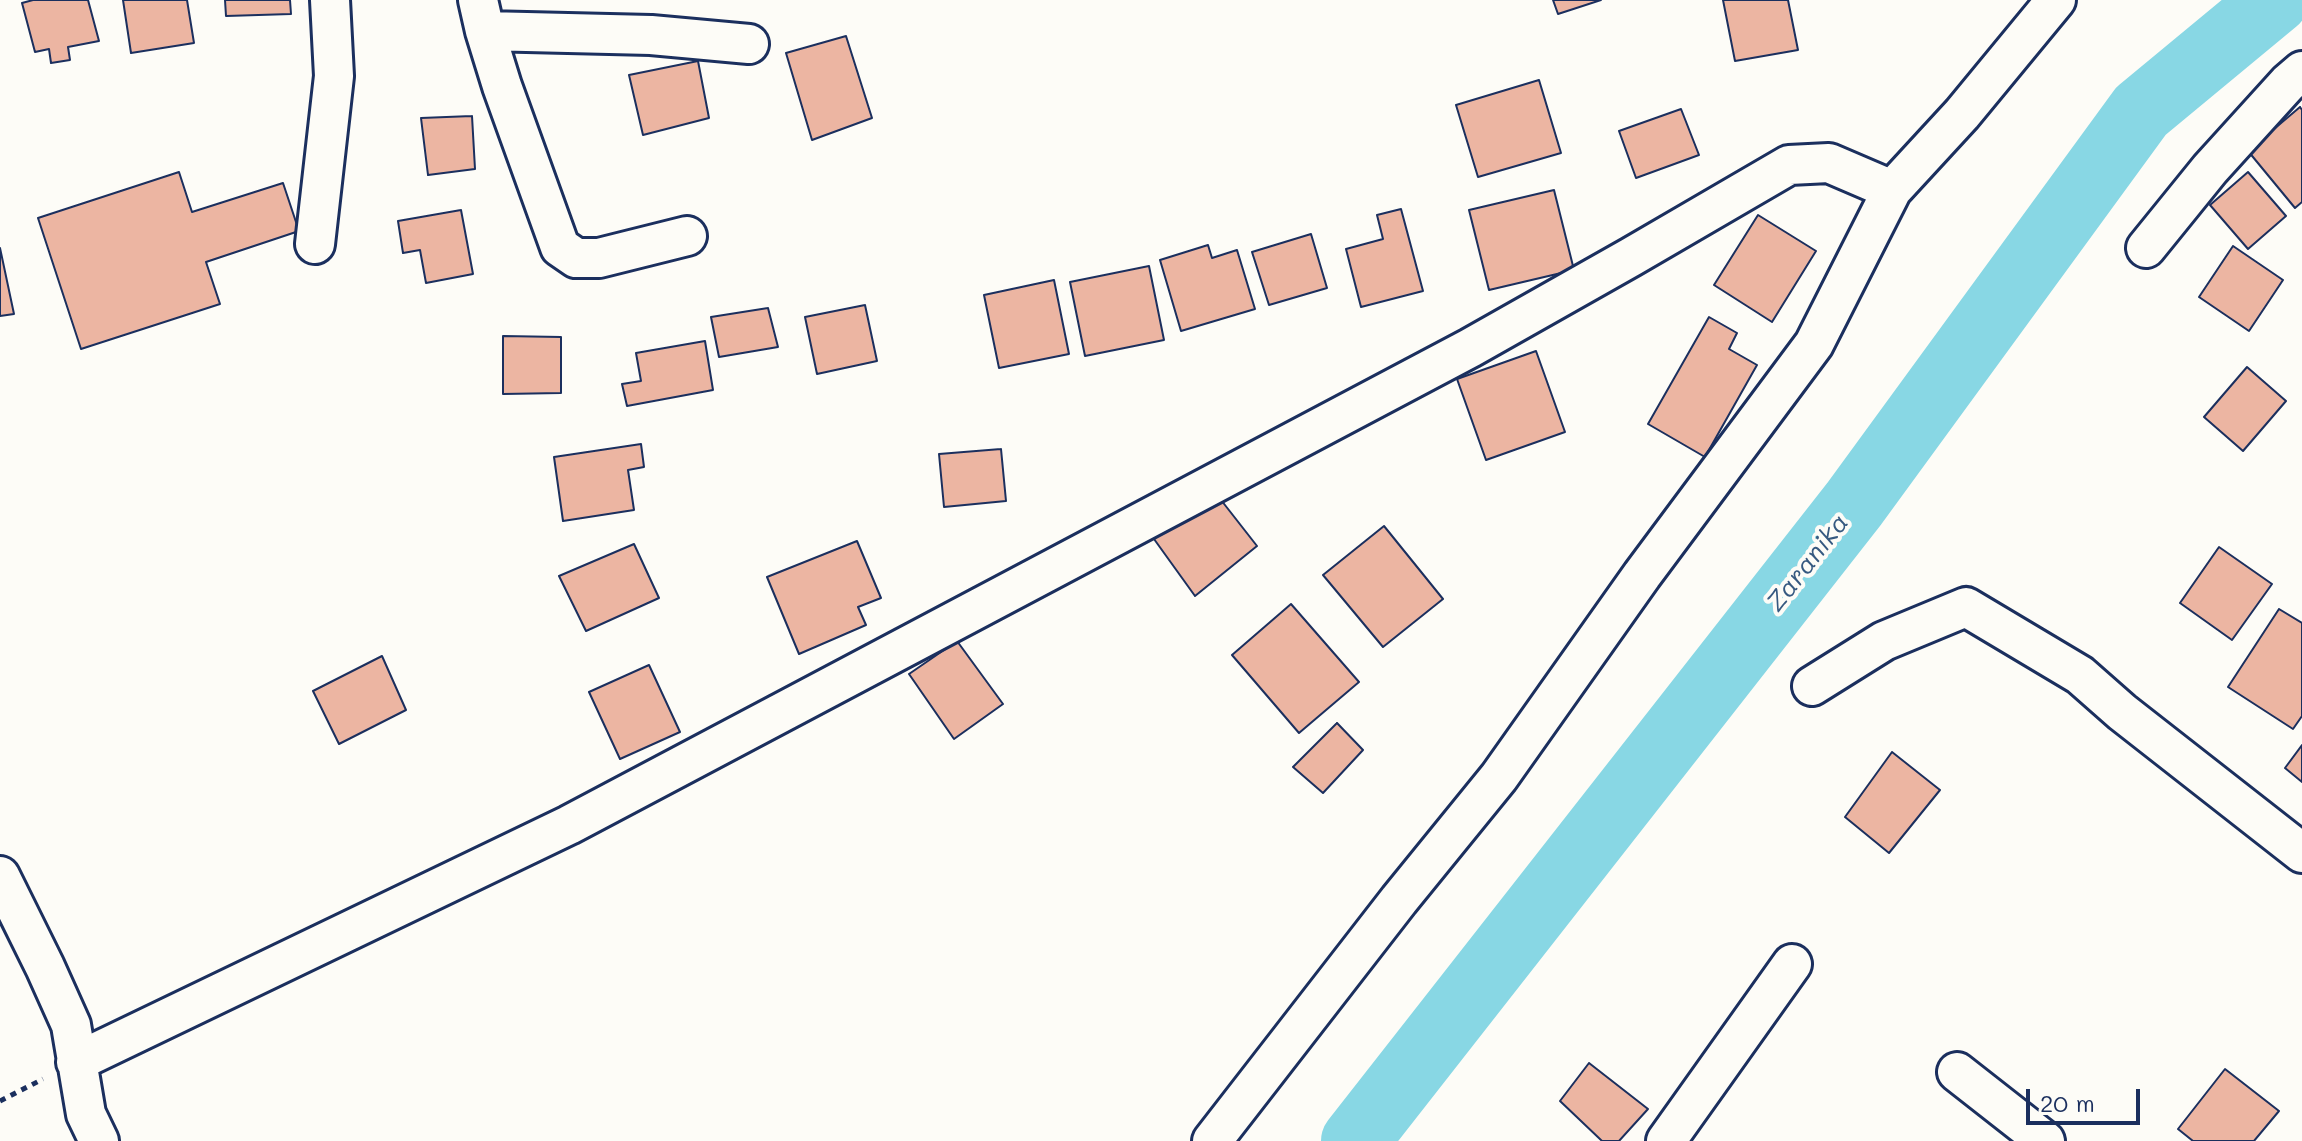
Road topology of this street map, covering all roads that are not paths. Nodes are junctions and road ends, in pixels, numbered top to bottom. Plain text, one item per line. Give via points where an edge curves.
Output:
1 (330, 0) edge
2 (2056, 0) edge
3 (481, 16) edge
4 (749, 44) dead end
5 (2302, 71) edge
6 (1892, 190) junction
7 (687, 236) dead end
8 (315, 244) dead end
9 (2146, 248) dead end
10 (1812, 686) dead end
11 (2302, 853) edge
12 (0, 876) edge
13 (1792, 964) dead end
14 (76, 1062) junction
15 (1957, 1072) dead end
16 (99, 1141) edge
17 (1212, 1141) edge
18 (1666, 1141) edge
19 (2045, 1141) edge

1 - 8 street via 334,76
2 - 6 street
3 - 4 street
3 - 7 street via 560,247 576,258 599,258
5 - 9 street via 2210,169
6 - 14 street via 1829,163 1789,165 1470,348 583,817
6 - 17 street via 1814,344 1499,777
10 - 11 street via 1884,641 1966,607 2080,675
12 - 14 street via 71,1025
13 - 18 street
14 - 16 street via 86,1114
15 - 19 street

